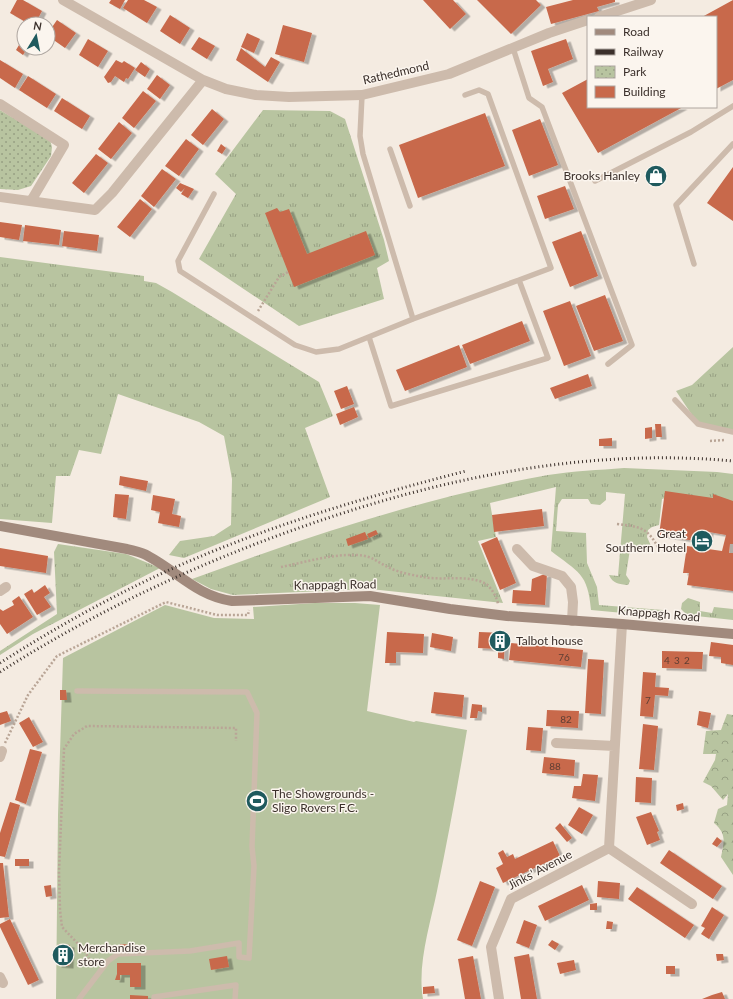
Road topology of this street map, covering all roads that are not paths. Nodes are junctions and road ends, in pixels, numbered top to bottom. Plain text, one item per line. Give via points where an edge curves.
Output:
1 (64, 0) edge
2 (651, 0) edge
3 (602, 16) edge
4 (587, 20) edge
5 (512, 48) junction
6 (203, 80) junction
7 (362, 95) junction
8 (465, 95) dead end
9 (0, 104) edge
10 (733, 106) edge
11 (733, 144) edge
12 (390, 149) dead end
13 (595, 181) dead end
14 (214, 194) dead end
15 (0, 197) edge
16 (32, 200) junction
17 (410, 206) dead end
18 (694, 264) dead end
19 (519, 280) junction
20 (413, 319) junction
21 (368, 337) junction
22 (608, 364) dead end
23 (674, 400) dead end
24 (733, 432) edge
25 (0, 526) edge
26 (517, 549) dead end
27 (572, 621) junction
28 (622, 624) junction
29 (733, 634) edge
30 (77, 691) dead end
31 (556, 743) dead end
32 (614, 746) junction
33 (609, 848) junction
34 (692, 904) dead end
35 (78, 999) edge
36 (154, 999) edge
37 (235, 999) edge
38 (499, 999) edge

1 - 6 street, Rathedmond
2 - 3 street
4 - 5 street, Rathedmond
5 - 7 street, Rathedmond via 449,74
5 - 22 lane via 529,98 542,107 632,345
6 - 7 street, Rathedmond via 226,89 256,95
6 - 16 street via 112,193 95,210
7 - 20 lane via 360,136 363,154
8 - 19 lane via 479,90 488,94 551,268
9 - 16 street via 64,145
10 - 13 lane via 691,132
11 - 18 lane via 676,205
12 - 17 lane
14 - 21 lane via 178,261 180,271 294,345 316,352 339,349
15 - 16 street
19 - 20 lane
19 - 21 lane via 548,358 391,406
20 - 21 lane
23 - 24 lane via 698,424
25 - 27 main road, Knappagh Road via 127,549 146,555 201,592 232,601 370,596 464,611
26 - 27 street via 533,566 562,576 571,587
27 - 28 main road, Knappagh Road
28 - 29 main road, Knappagh Road
28 - 32 street
30 - 35 lane via 247,692 257,713 252,847 254,866 248,958 239,957 239,943 190,951 118,954 108,961
31 - 32 street
32 - 33 street
33 - 34 street
33 - 38 street, Jinks' Avenue via 510,899 491,947
36 - 37 lane via 236,985

